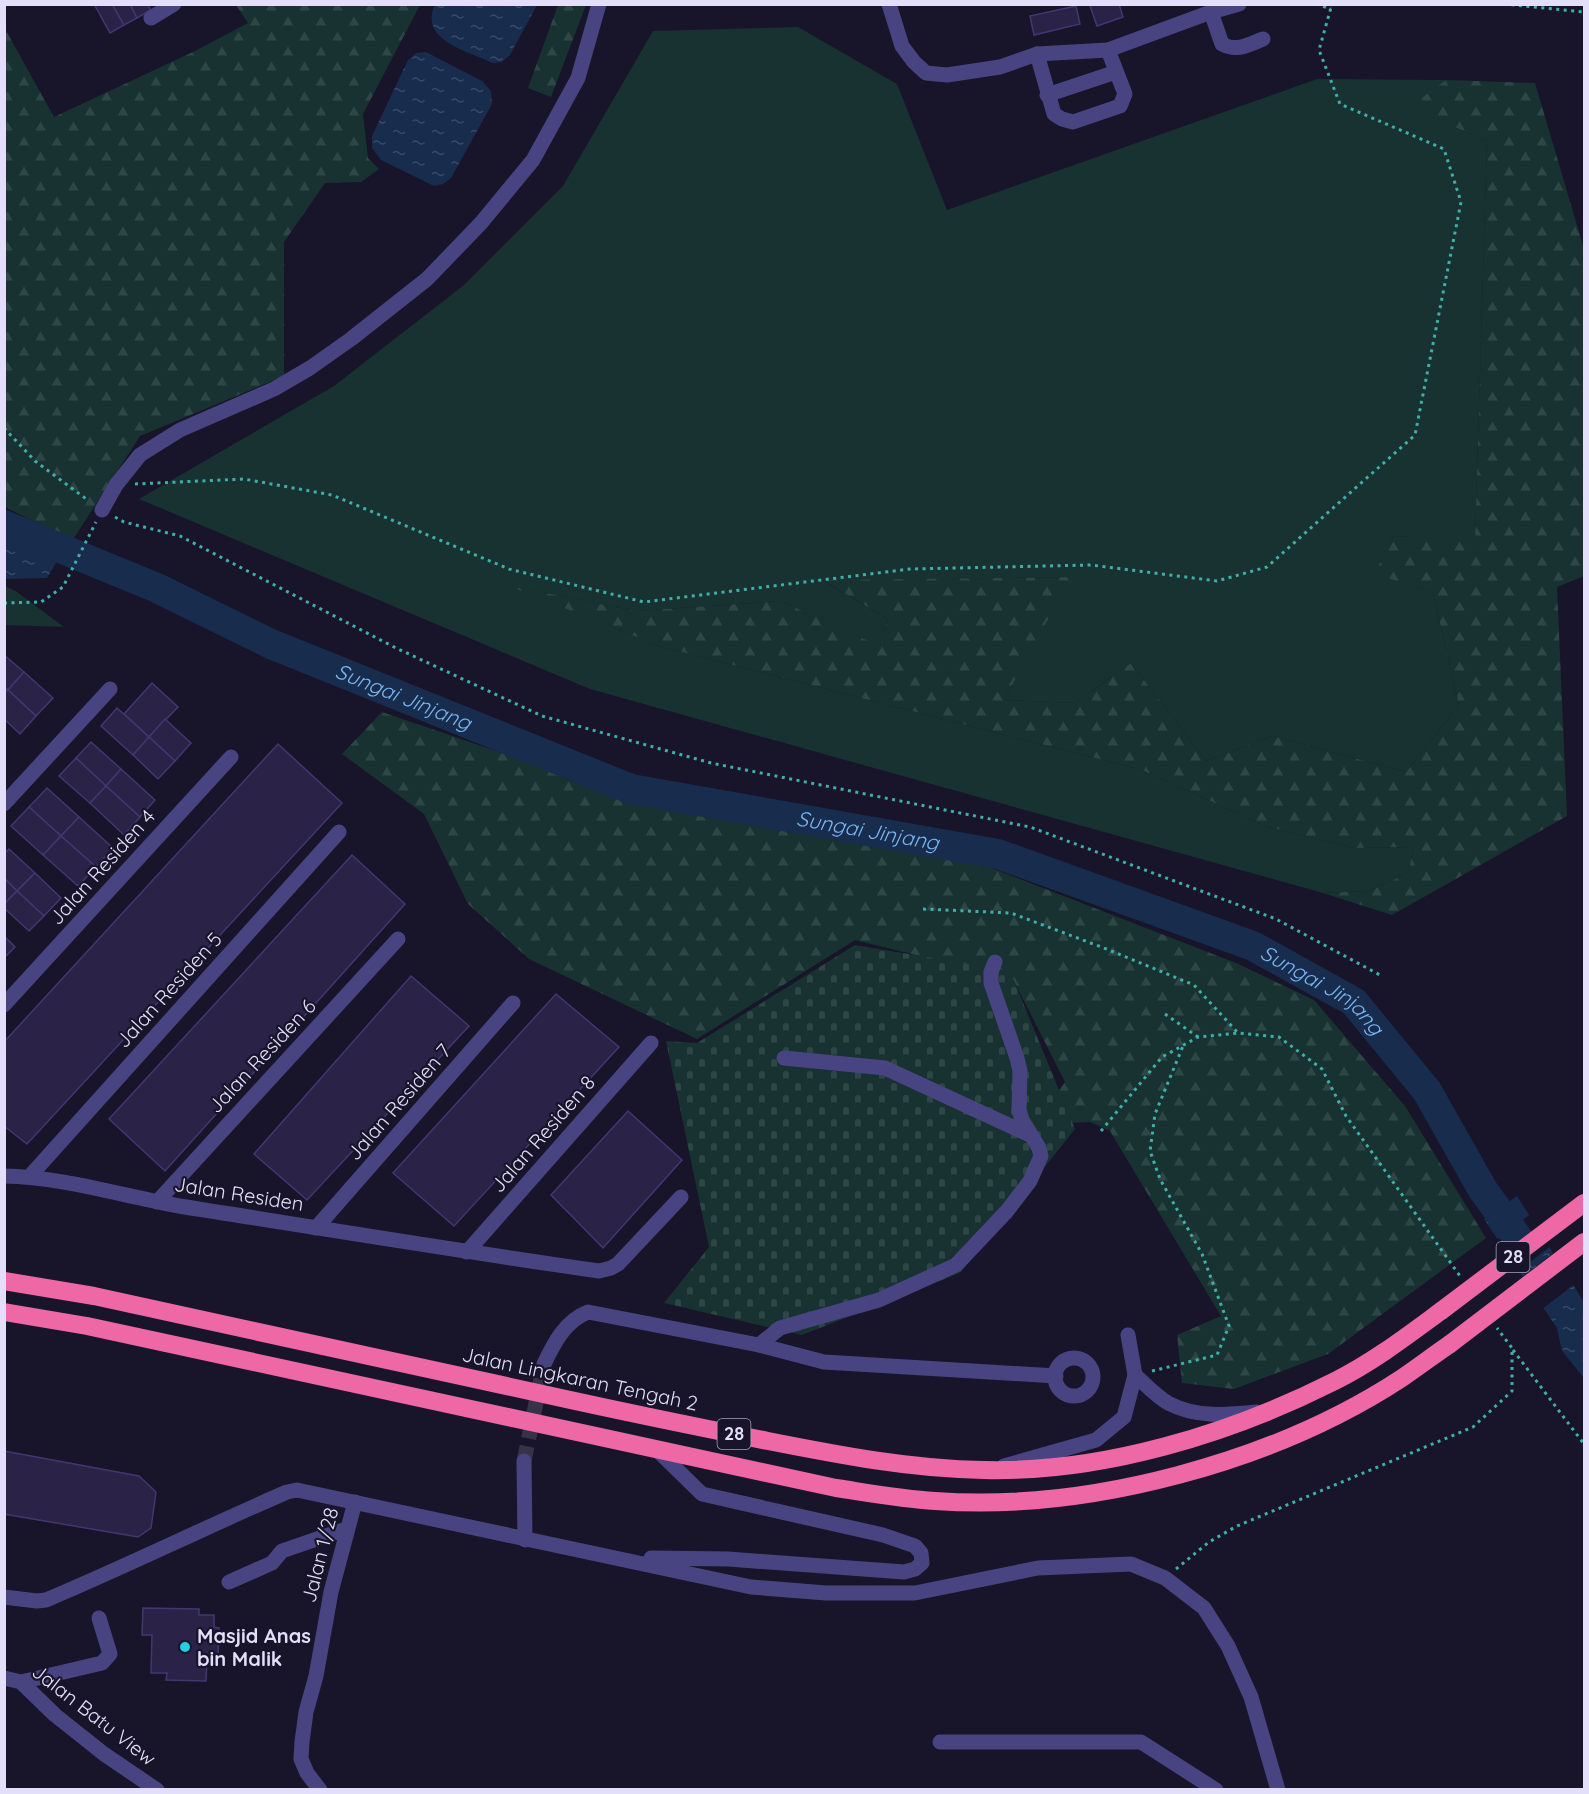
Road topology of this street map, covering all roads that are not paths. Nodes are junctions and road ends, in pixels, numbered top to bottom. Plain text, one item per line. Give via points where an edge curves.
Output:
1 (174, 4) edge
2 (599, 4) edge
3 (889, 4) edge
4 (1239, 4) edge
5 (1211, 12) junction
6 (151, 18) dead end
7 (1263, 39) dead end
8 (1108, 50) junction
9 (1037, 54) junction
10 (1116, 72) junction
11 (1047, 95) junction
12 (102, 510) road end
13 (110, 689) dead end
14 (231, 757) dead end
15 (4, 804) edge
16 (339, 832) dead end
17 (398, 939) dead end
18 (995, 962) dead end
19 (513, 1003) dead end
20 (4, 1005) edge
21 (651, 1043) dead end
22 (783, 1058) dead end
23 (1030, 1135) junction
24 (4, 1176) edge
25 (30, 1176) junction
26 (681, 1197) dead end
27 (157, 1202) junction
28 (1584, 1203) edge
29 (316, 1228) junction
30 (1584, 1242) edge
31 (467, 1252) junction
32 (6, 1280) edge
33 (4, 1311) edge
34 (1128, 1335) dead end
35 (759, 1345) junction
36 (544, 1364) tunnel mouth
37 (1135, 1375) junction
38 (1056, 1376) dead end
39 (1268, 1410) junction
40 (657, 1450) junction
41 (524, 1461) tunnel mouth
42 (987, 1471) junction
43 (355, 1502) junction
44 (346, 1529) junction
45 (525, 1540) junction
46 (618, 1558) junction
47 (230, 1582) dead end
48 (4, 1597) edge
49 (99, 1618) dead end
50 (4, 1678) edge
51 (21, 1682) junction
52 (940, 1742) dead end
53 (157, 1790) edge
54 (320, 1790) edge
55 (1216, 1790) edge
56 (1278, 1790) edge

1 - 6 street
2 - 12 street via 578,78 533,160 481,223 427,279 351,339 283,384 180,430 140,455
3 - 9 street via 902,46 926,74 1000,67
4 - 5 street
5 - 7 street via 1222,44 1230,49
5 - 8 street
8 - 9 street
8 - 10 street
9 - 11 street
10 - 11 street
10 - 11 street via 1125,94 1120,105 1073,122 1054,114
13 - 15 street
14 - 20 street, Jalan Residen 4
16 - 25 street, Jalan Residen 5
17 - 27 street, Jalan Residen 6
18 - 23 street via 991,983 1017,1058 1019,1110
19 - 29 street, Jalan Residen 7
21 - 31 street, Jalan Residen 8
22 - 23 street via 885,1068
23 - 35 street via 1041,1156 1030,1181 956,1265 879,1300 780,1328
24 - 25 street, Jalan Residen
25 - 27 street, Jalan Residen
26 - 31 street, Jalan Residen via 611,1268 598,1271
27 - 29 street, Jalan Residen
28 - 39 highway, Jalan Lingkaran Tengah 2 / 28, bridge via 1384,1352 1337,1380
29 - 31 street, Jalan Residen
30 - 40 highway, 28, bridge via 1401,1379 1353,1406 1258,1449 1162,1479 1049,1499 936,1501 836,1488
32 - 42 highway, Jalan Lingkaran Tengah 2 / 28 via 665,1421 841,1455
33 - 40 highway, 28
34 - 37 street
35 - 36 street via 588,1312 577,1317 560,1335
35 - 38 street via 824,1362
37 - 39 street via 1166,1402 1184,1409 1210,1415
37 - 42 street via 1124,1417 1096,1440
39 - 42 highway, Jalan Lingkaran Tengah 2 / 28 via 1157,1450 1046,1468
40 - 46 street via 702,1494 883,1535 915,1546 922,1563 904,1572 728,1559
41 - 45 street
43 - 44 street, Jalan 1/28
43 - 45 street
43 - 48 street via 306,1491 287,1492 46,1600
44 - 47 street via 282,1551 272,1563
44 - 54 street, Jalan 1/28 via 302,1742 301,1759
45 - 46 street
46 - 56 street via 751,1587 826,1593 915,1593 1038,1568 1131,1564 1165,1578 1204,1608 1228,1646 1251,1697
49 - 51 street via 110,1654 106,1660
50 - 51 street, Jalan Batu View
51 - 53 street, Jalan Batu View via 104,1754
52 - 55 street via 1141,1742

